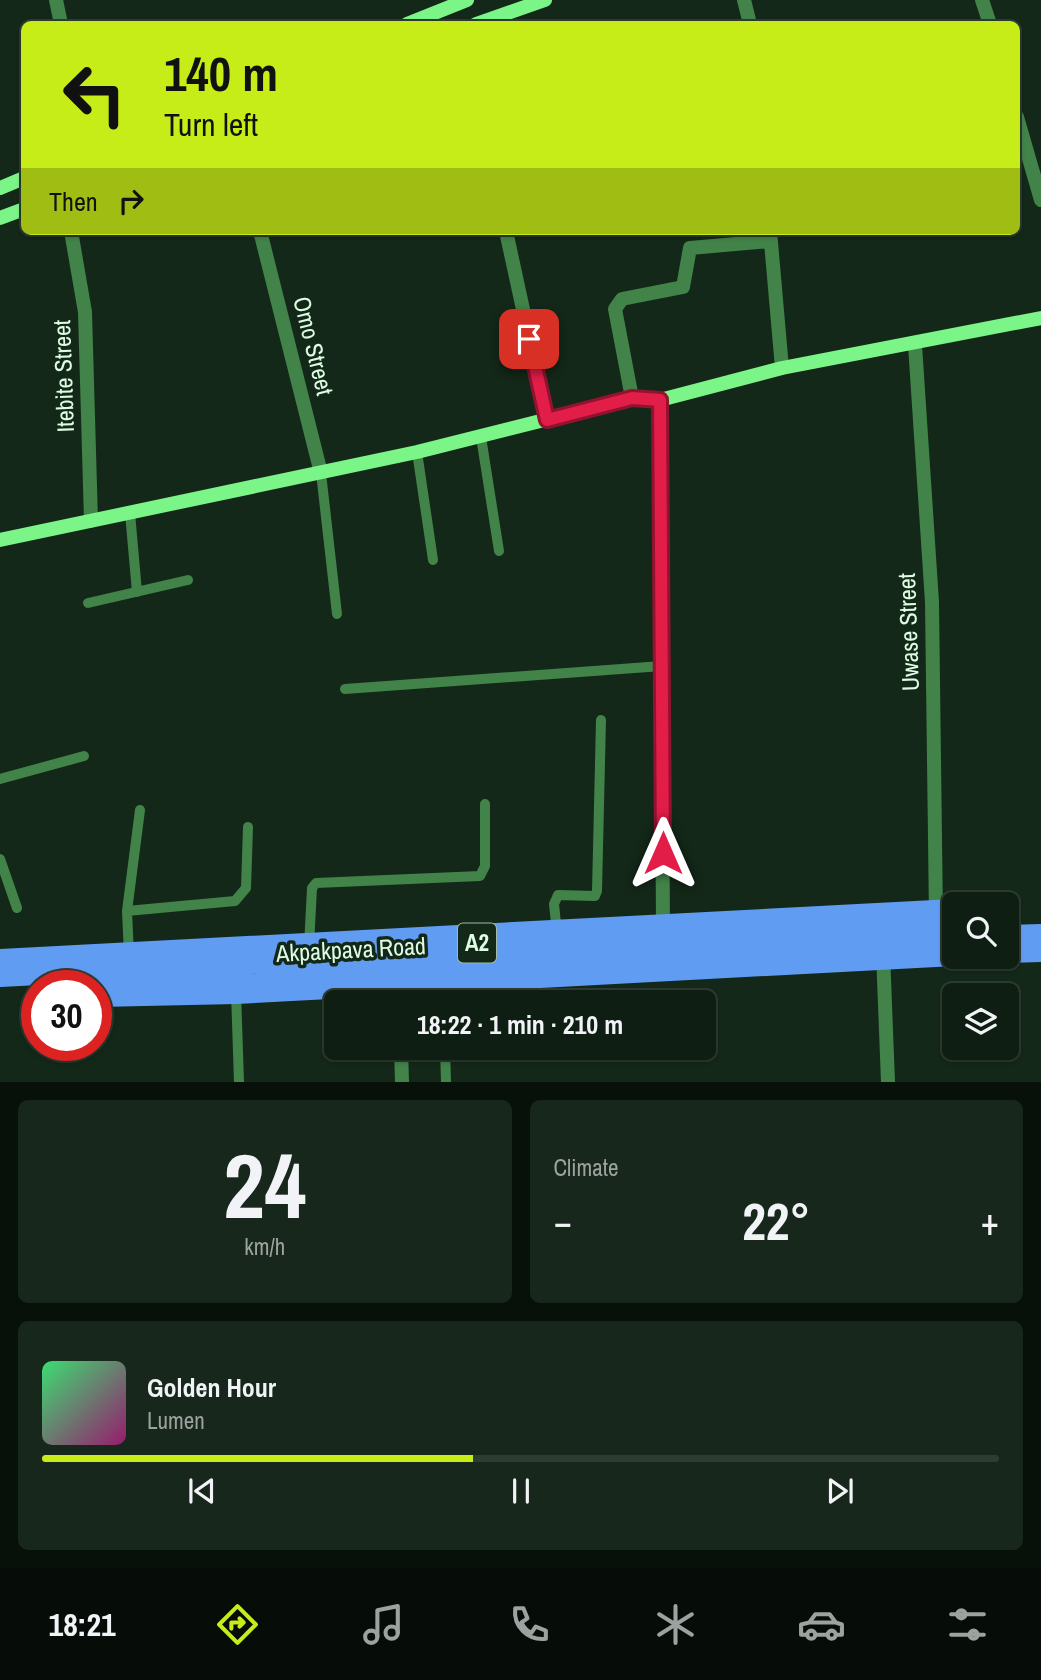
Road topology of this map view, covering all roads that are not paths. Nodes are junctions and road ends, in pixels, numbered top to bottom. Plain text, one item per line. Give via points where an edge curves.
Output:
1 (56, 0) edge
2 (467, 0) edge
3 (545, 0) edge
4 (744, 0) edge
5 (982, 0) edge
6 (60, 21) edge
7 (414, 21) edge
8 (485, 21) edge
9 (749, 21) edge
10 (989, 21) edge
11 (1020, 127) edge
12 (21, 179) edge
13 (0, 188) edge
14 (1041, 200) edge
15 (21, 210) edge
16 (0, 218) edge
17 (72, 235) edge
18 (261, 235) edge
19 (507, 235) edge
20 (770, 236) edge
21 (1041, 318) edge
22 (915, 345) junction
23 (782, 368) junction
24 (632, 398) junction
25 (660, 400) junction
26 (547, 420) junction
27 (481, 437) junction
28 (417, 452) junction
29 (321, 472) junction
30 (130, 513) junction
31 (91, 522) junction
32 (0, 540) edge
33 (499, 551) dead end
34 (433, 560) dead end
35 (188, 580) dead end
36 (137, 592) junction
37 (88, 603) dead end
38 (337, 614) dead end
39 (662, 666) junction
40 (345, 690) dead end
41 (601, 720) dead end
42 (84, 756) dead end
43 (0, 779) edge
44 (485, 804) dead end
45 (140, 810) dead end
46 (248, 827) dead end
47 (0, 859) edge
48 (946, 892) edge
49 (17, 908) dead end
50 (127, 911) junction
51 (1019, 917) edge
52 (1041, 917) edge
53 (942, 928) edge
54 (942, 930) edge
55 (663, 933) junction
56 (558, 939) junction
57 (1041, 943) edge
58 (1019, 944) edge
59 (883, 950) junction
60 (309, 952) junction
61 (130, 961) junction
62 (0, 968) edge
63 (236, 985) junction
64 (443, 987) edge
65 (112, 988) edge
66 (399, 988) edge
67 (21, 989) edge
68 (0, 990) edge
69 (401, 1060) edge
70 (445, 1060) edge
71 (239, 1082) edge
72 (402, 1082) edge
73 (446, 1082) edge
74 (888, 1082) edge

1 - 6 street
2 - 7 street
3 - 8 street
4 - 9 street
5 - 10 street
11 - 14 street
12 - 13 street
15 - 16 street
17 - 31 street, Itebite Street via 85,312
18 - 29 street, Omo Street
19 - 26 street
20 - 23 street
20 - 24 street via 690,248 683,287 622,299 615,309
21 - 22 street
22 - 23 street
22 - 48 street, Uwase Street
23 - 25 street
24 - 25 street
24 - 26 street
25 - 39 street
26 - 27 street
27 - 28 street
27 - 33 lane
28 - 29 street
28 - 34 lane
29 - 30 street
29 - 38 lane
30 - 31 street
30 - 36 lane
31 - 32 street
35 - 36 lane
36 - 37 lane
39 - 40 lane
39 - 55 street
41 - 56 lane via 597,891 595,896 558,895 554,904
42 - 43 lane
44 - 60 lane via 485,866 480,876 316,884 312,888
45 - 50 lane
46 - 50 lane via 246,888 235,901
47 - 49 lane
50 - 61 lane
51 - 52 highway
53 - 55 highway, Akpakpava Road / A2
54 - 59 highway, Akpakpava Road / A2
55 - 56 highway, Akpakpava Road / A2
56 - 60 highway, Akpakpava Road / A2
57 - 58 highway
59 - 64 highway, Akpakpava Road / A2
59 - 74 street
60 - 61 highway, Akpakpava Road / A2
61 - 62 highway, Akpakpava Road / A2
63 - 65 highway, Akpakpava Road / A2
63 - 66 highway, Akpakpava Road / A2
63 - 71 lane
64 - 66 highway, Akpakpava Road / A2
67 - 68 highway
69 - 72 street
70 - 73 lane

